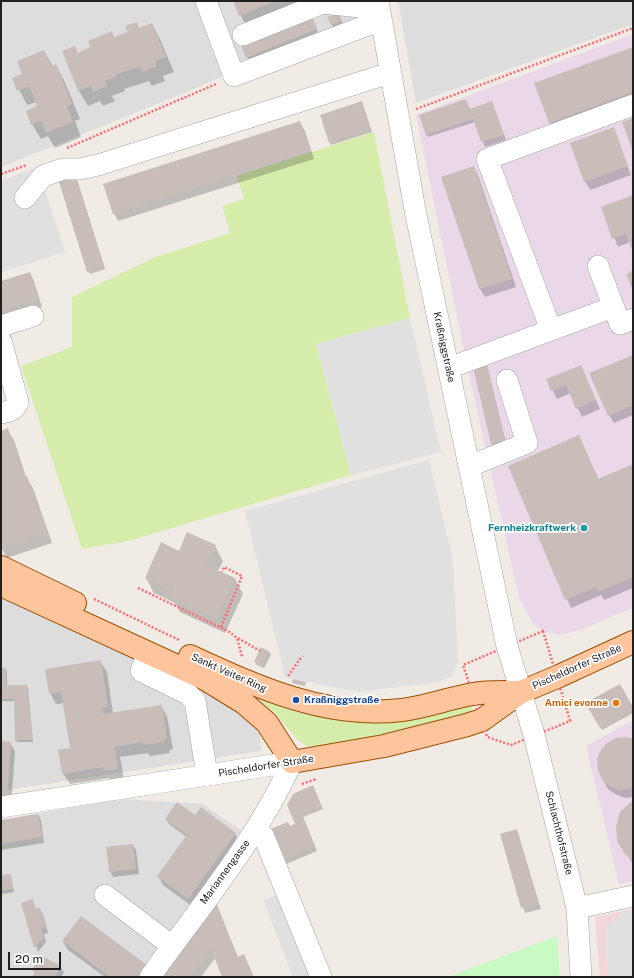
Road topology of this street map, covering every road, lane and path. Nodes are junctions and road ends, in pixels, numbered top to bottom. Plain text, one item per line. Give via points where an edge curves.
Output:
1 (206, 1) edge
2 (379, 10) edge
3 (633, 28) edge
4 (243, 35) dead end
5 (390, 73) junction
6 (234, 76) junction
7 (633, 105) edge
8 (397, 115) junction
9 (60, 152) dead end
10 (30, 163) dead end
11 (1, 174) edge
12 (25, 198) dead end
13 (598, 266) dead end
14 (613, 307) junction
15 (33, 316) dead end
16 (633, 319) edge
17 (1, 326) edge
18 (551, 330) junction
19 (1, 341) edge
20 (449, 368) junction
21 (508, 380) dead end
22 (1, 413) edge
23 (470, 466) junction
24 (1, 567) edge
25 (222, 572) dead end
26 (1, 585) edge
27 (138, 588) dead end
28 (88, 596) dead end
29 (220, 627) junction
30 (237, 638) junction
31 (184, 642) dead end
32 (633, 642) edge
33 (260, 650) dead end
34 (147, 652) junction
35 (243, 660) dead end
36 (521, 692) junction
37 (473, 694) joint
38 (292, 762) junction
39 (207, 775) junction
40 (1, 807) edge
41 (256, 829) junction
42 (105, 895) dead end
43 (633, 896) edge
44 (577, 908) junction
45 (172, 946) junction
46 (150, 977) edge
47 (321, 977) edge
48 (581, 977) edge

1 - 6 street
2 - 4 street via 323,3
2 - 5 street, Kraßniggstraße
2 - 6 street
3 - 8 path
5 - 8 street, Kraßniggstraße
5 - 12 street via 98,165 63,169 43,176
6 - 9 path
7 - 18 street via 487,159
8 - 20 street, Kraßniggstraße
10 - 11 path
13 - 14 street
14 - 16 street via 620,324
14 - 18 street
15 - 17 street
18 - 20 street
19 - 22 street via 18,402 12,411
20 - 23 street, Kraßniggstraße
21 - 23 street via 527,443
23 - 36 street, Kraßniggstraße via 507,646
24 - 37 main road, Sankt Veiter Ring via 243,680 296,700 365,711 430,705
25 - 29 path via 224,567 242,576
26 - 34 main road, Sankt Veiter Ring
27 - 29 path
28 - 31 path
29 - 30 path
30 - 33 path
30 - 35 path
32 - 36 main road, Pischeldorfer Straße
34 - 38 main road, Sankt Veiter Ring via 205,679 244,703 267,723
34 - 39 street via 141,671 188,694 195,701
36 - 37 main road, Pischeldorfer Straße
36 - 38 main road, Pischeldorfer Straße via 482,720 467,725 384,746
36 - 44 street, Schlachthofstraße
38 - 39 street, Pischeldorfer Straße
38 - 41 street, Mariannengasse via 282,785
39 - 40 street, Pischeldorfer Straße
41 - 45 street, Mariannengasse
41 - 47 street via 264,837
42 - 45 street
43 - 44 street
44 - 48 street, Schlachthofstraße
45 - 46 street, Mariannengasse

